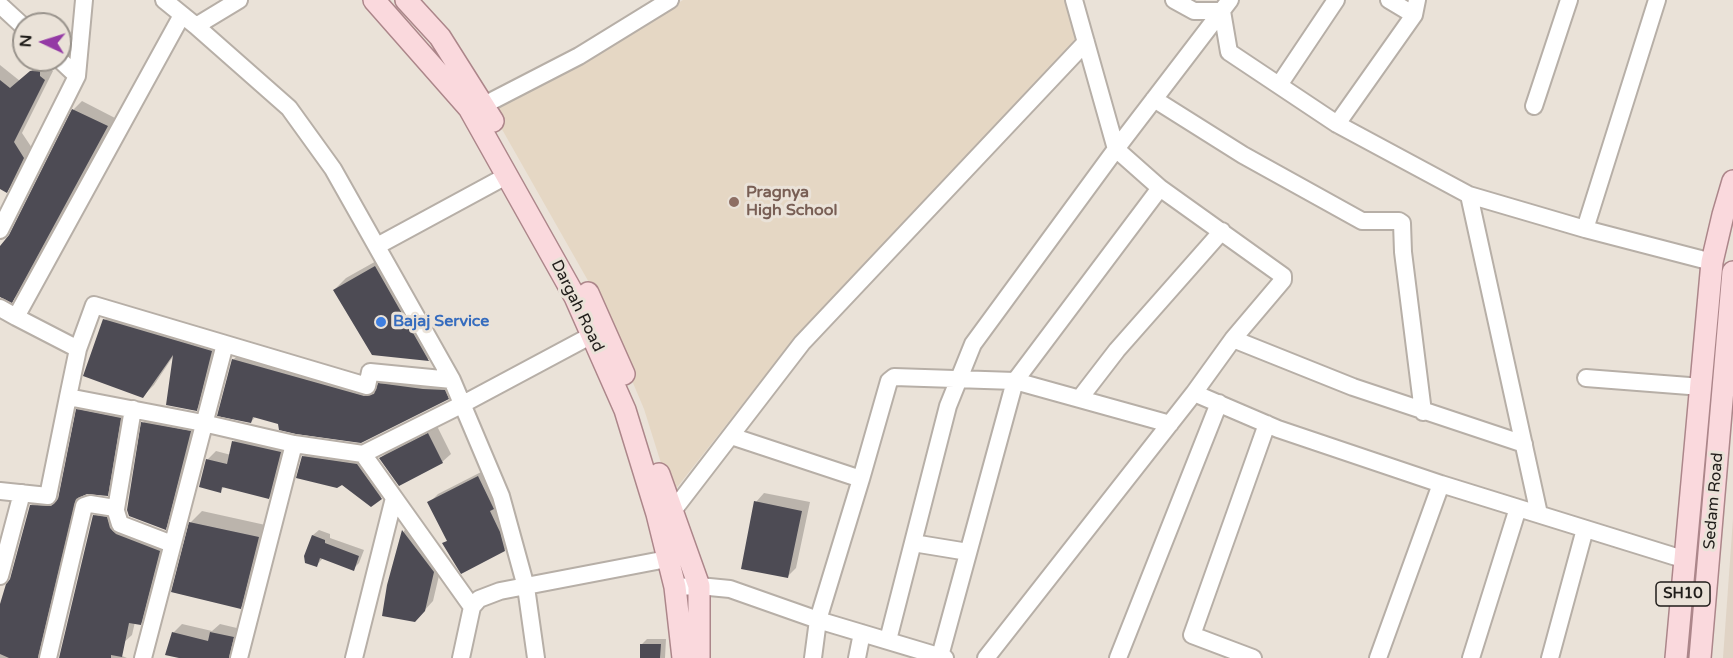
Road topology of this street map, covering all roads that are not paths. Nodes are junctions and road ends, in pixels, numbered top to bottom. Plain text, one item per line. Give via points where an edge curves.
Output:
1 (84, 0) edge
2 (164, 0) edge
3 (239, 0) edge
4 (374, 0) edge
5 (406, 0) edge
6 (670, 0) edge
7 (1074, 0) edge
8 (1174, 0) edge
9 (1336, 0) edge
10 (1389, 0) edge
11 (1569, 0) edge
12 (1657, 0) edge
13 (1226, 5) edge
14 (1415, 8) edge
15 (182, 15) junction
16 (196, 26) junction
17 (1086, 42) junction
18 (72, 71) edge
19 (77, 76) junction
20 (1279, 85) junction
21 (1154, 99) junction
22 (484, 105) junction
23 (1534, 106) dead end
24 (1337, 124) junction
25 (1116, 149) junction
26 (508, 175) junction
27 (1733, 181) edge
28 (1160, 188) junction
29 (1469, 195) junction
30 (7, 199) edge
31 (1585, 229) junction
32 (0, 230) edge
33 (1222, 231) junction
34 (377, 246) junction
35 (1712, 262) junction
36 (1733, 272) edge
37 (0, 308) edge
38 (16, 317) junction
39 (592, 335) junction
40 (1233, 339) junction
41 (225, 344) junction
42 (78, 349) junction
43 (1586, 378) dead end
44 (452, 380) junction
45 (958, 380) junction
46 (1015, 381) junction
47 (1702, 387) junction
48 (1194, 393) junction
49 (68, 397) junction
50 (1080, 398) junction
51 (1219, 403) junction
52 (463, 404) junction
53 (133, 409) junction
54 (1423, 411) junction
55 (203, 423) junction
56 (1170, 423) junction
57 (1267, 424) junction
58 (731, 436) junction
59 (294, 444) junction
60 (1524, 444) junction
61 (363, 454) junction
62 (861, 479) junction
63 (1441, 483) junction
64 (0, 491) edge
65 (22, 493) junction
66 (394, 498) junction
67 (1518, 508) junction
68 (117, 509) junction
69 (672, 512) junction
70 (1539, 514) junction
71 (1585, 529) junction
72 (913, 543) junction
73 (172, 544) junction
74 (968, 552) junction
75 (667, 559) junction
76 (1686, 560) junction
77 (0, 576) edge
78 (699, 586) junction
79 (526, 587) junction
80 (675, 587) junction
81 (472, 606) junction
82 (818, 620) junction
83 (862, 633) junction
84 (888, 640) junction
85 (943, 657) edge
86 (48, 658) edge
87 (142, 658) edge
88 (239, 658) edge
89 (354, 658) edge
90 (461, 658) edge
91 (536, 658) edge
92 (683, 658) edge
93 (699, 658) edge
94 (813, 658) edge
95 (857, 658) edge
96 (986, 658) edge
97 (1118, 658) edge
98 (1253, 658) edge
99 (1378, 658) edge
100 (1470, 658) edge
101 (1550, 658) edge
102 (1676, 658) edge
103 (1700, 658) edge

1 - 19 street
2 - 15 street
3 - 16 street
4 - 26 main road, Dargah Road via 469,108
5 - 22 main road, Dargah Road via 440,38
6 - 22 street via 579,56
7 - 17 street
8 - 13 street via 1194,11
9 - 20 street
10 - 14 street
11 - 23 street
12 - 31 street
13 - 20 street via 1229,52
13 - 21 street
14 - 24 street
15 - 16 street
15 - 38 street
16 - 34 street via 289,108 333,170
17 - 25 street
17 - 58 street via 802,343
18 - 19 street
19 - 30 street
20 - 24 street
21 - 25 street
21 - 54 street via 1243,155 1362,221 1402,223
22 - 69 main road, Dargah Road via 594,303 636,401
24 - 29 street
25 - 28 street
25 - 45 street via 973,344
26 - 34 street
26 - 39 main road, Dargah Road
27 - 35 main road, Sedam Road / SH10
28 - 33 street
28 - 46 street
29 - 31 street
29 - 60 street
30 - 32 street
31 - 35 street
33 - 40 street via 1284,278
33 - 50 street
34 - 44 street
35 - 47 main road, Sedam Road / SH10
36 - 103 main road, Sedam Road / SH10
37 - 38 street
38 - 42 street
39 - 52 street
39 - 75 main road, Dargah Road via 625,410
40 - 48 street
40 - 54 street
41 - 42 street via 94,305
41 - 44 street via 367,386 370,372
41 - 55 street
42 - 49 street
43 - 47 street
44 - 52 street
45 - 46 street
45 - 62 street via 892,377
45 - 72 street
46 - 50 street
46 - 74 street
47 - 76 main road, Sedam Road / SH10
48 - 51 street
48 - 56 street
49 - 53 street
49 - 65 street via 48,496
50 - 56 street
51 - 57 street
51 - 97 street
52 - 61 street
52 - 79 street via 501,496
53 - 55 street
53 - 68 street
54 - 60 street
55 - 59 street
55 - 73 street
56 - 96 street
57 - 63 street
57 - 98 street via 1192,634
58 - 62 street
58 - 69 street
59 - 61 street
59 - 88 street
60 - 70 street
61 - 66 street
62 - 82 street
63 - 67 street
63 - 99 street
64 - 65 street
65 - 77 street
66 - 81 street
66 - 89 street
67 - 70 street
67 - 100 street
68 - 73 street via 120,525
68 - 86 street via 90,504 83,508
69 - 78 main road, Dargah Road
70 - 71 street
71 - 76 street
71 - 101 street
72 - 74 street
72 - 84 street
73 - 87 street
74 - 85 street
75 - 79 street
75 - 80 main road, Dargah Road
76 - 102 main road, SH10
78 - 80 street
78 - 82 street via 730,589
78 - 93 main road, Dargah Road
79 - 81 street via 500,591
79 - 91 street
80 - 92 main road, Dargah Road
81 - 90 street
82 - 83 street
82 - 94 street
83 - 84 street
83 - 95 street
84 - 85 street

